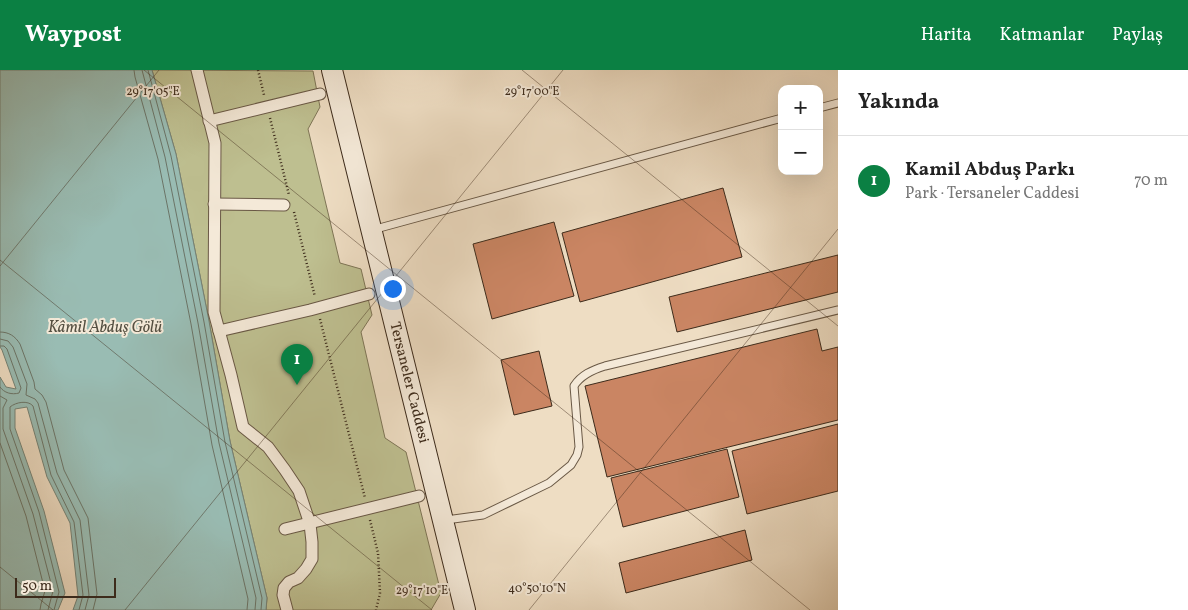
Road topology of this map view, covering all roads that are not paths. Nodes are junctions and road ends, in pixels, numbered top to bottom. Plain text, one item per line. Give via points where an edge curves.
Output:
1 (197, 70) edge
2 (332, 70) edge
3 (320, 94) dead end
4 (838, 103) edge
5 (823, 107) edge
6 (778, 119) edge
7 (209, 121) junction
8 (288, 203) road end
9 (214, 204) junction
10 (371, 230) junction
11 (369, 294) dead end
12 (838, 310) edge
13 (219, 331) junction
14 (420, 496) dead end
15 (443, 520) junction
16 (310, 524) junction
17 (285, 529) dead end
18 (287, 610) edge
19 (465, 610) edge

1 - 7 street
2 - 10 main road, Tersaneler Caddesi
3 - 7 street
4 - 5 lane
6 - 10 lane
7 - 9 street via 214,143
8 - 9 street
9 - 13 street via 214,312
10 - 15 main road, Tersaneler Caddesi
11 - 13 street
12 - 15 lane via 591,371 574,386 579,447 571,465 548,483 483,515
13 - 16 street via 243,426 268,447 285,470 299,491
14 - 16 street
15 - 19 main road, Tersaneler Caddesi
16 - 17 street
16 - 18 street via 312,559 298,578 284,588

